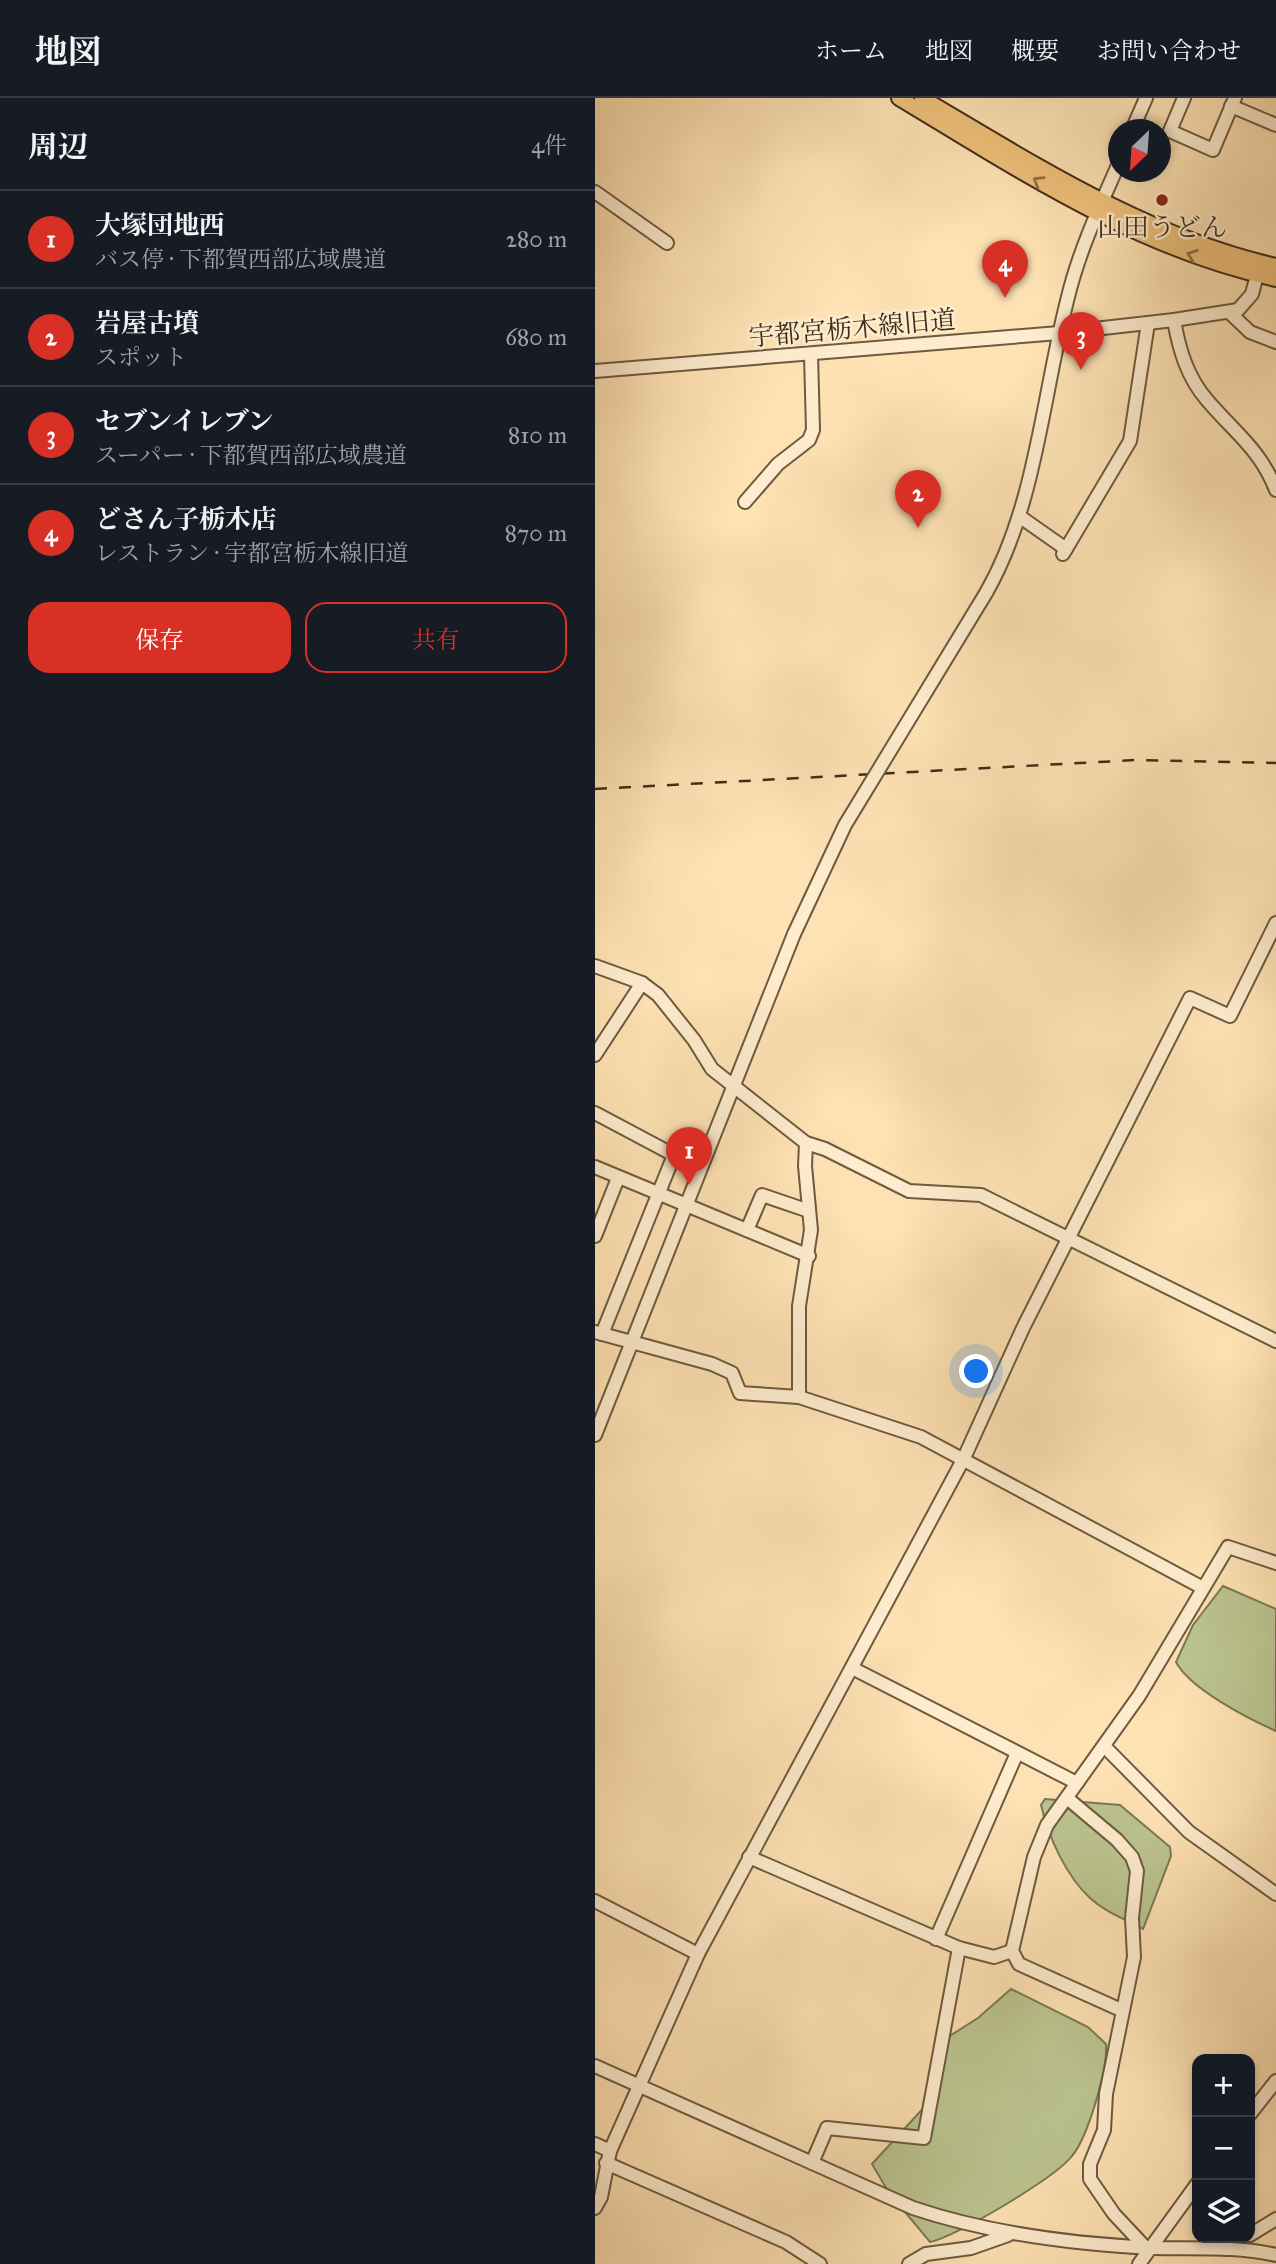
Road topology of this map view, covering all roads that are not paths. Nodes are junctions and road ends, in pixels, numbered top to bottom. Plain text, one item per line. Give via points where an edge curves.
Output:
1 (899, 98) edge
2 (922, 98) edge
3 (1146, 98) edge
4 (1184, 98) edge
5 (1233, 102) edge
6 (1137, 119) edge
7 (1276, 125) edge
8 (1110, 182) edge
9 (595, 192) edge
10 (1100, 208) junction
11 (667, 243) dead end
12 (1265, 268) edge
13 (1276, 279) edge
14 (1229, 312) junction
15 (1174, 320) junction
16 (1148, 323) junction
17 (1059, 333) junction
18 (1276, 342) edge
19 (811, 355) junction
20 (595, 371) edge
21 (1276, 490) edge
22 (745, 502) dead end
23 (1019, 516) junction
24 (1276, 923) edge
25 (595, 966) edge
26 (642, 983) junction
27 (595, 1055) edge
28 (734, 1089) junction
29 (595, 1113) edge
30 (806, 1143) junction
31 (595, 1167) edge
32 (618, 1178) junction
33 (658, 1194) junction
34 (688, 1207) junction
35 (809, 1211) junction
36 (747, 1230) junction
37 (595, 1236) edge
38 (1068, 1236) junction
39 (809, 1256) junction
40 (599, 1333) edge
41 (1276, 1341) edge
42 (632, 1343) junction
43 (799, 1397) junction
44 (595, 1434) edge
45 (964, 1458) junction
46 (1276, 1563) edge
47 (1203, 1588) junction
48 (852, 1668) junction
49 (1105, 1747) junction
50 (1017, 1753) junction
51 (1077, 1783) junction
52 (1067, 1798) junction
53 (749, 1857) junction
54 (1276, 1894) edge
55 (595, 1900) edge
56 (936, 1939) junction
57 (959, 1948) junction
58 (1012, 1951) junction
59 (698, 1954) junction
60 (1121, 2010) junction
61 (595, 2066) edge
62 (1276, 2081) edge
63 (639, 2086) junction
64 (1255, 2107) edge
65 (595, 2144) edge
66 (608, 2157) junction
67 (812, 2163) junction
68 (1192, 2190) edge
69 (595, 2208) edge
70 (1276, 2219) edge
71 (1255, 2232) edge
72 (1009, 2234) junction
73 (1239, 2243) edge
74 (1148, 2247) junction
75 (1234, 2249) junction
76 (1276, 2255) edge
77 (820, 2264) edge
78 (909, 2264) edge
79 (1139, 2264) edge

10 -> 1 main road via 1047,187
2 - 10 main road
3 - 6 street
4 - 5 street via 1170,131 1213,150
5 - 7 street
8 - 10 street
9 - 11 street
10 - 12 main road via 1160,243
10 - 17 street via 1077,265
12 - 13 main road
12 - 14 street via 1245,304
14 - 15 street, 宇都宮栃木線旧道
14 - 18 street via 1250,332
15 - 16 street, 宇都宮栃木線旧道
15 - 21 street via 1192,380 1261,457
16 - 17 street, 宇都宮栃木線旧道
16 - 23 street via 1130,441 1064,551
17 - 19 street, 宇都宮栃木線旧道
17 - 23 street
19 - 20 street, 宇都宮栃木線旧道
19 - 22 street via 813,430 809,440 778,464
23 - 28 street, bridge via 986,593 845,825 795,934
24 - 38 street via 1230,1016 1190,998
25 - 26 street
26 - 27 street
26 - 28 street via 669,1008 712,1069
28 - 30 street
28 - 34 street
29 - 33 street via 674,1155
30 - 35 street
30 - 38 street via 896,1186 922,1193 981,1195
31 - 32 street
32 - 33 street
32 - 37 street
33 - 34 street
33 - 40 street
34 - 36 street
34 - 42 street
35 - 36 street via 762,1195
35 - 39 street
36 - 39 street
38 - 41 street
38 - 45 street
39 - 43 street via 799,1306
40 - 42 street
42 - 43 street via 732,1373 740,1393
42 - 44 street
43 - 45 street via 921,1437
45 - 47 street
45 - 48 street
46 - 47 street via 1228,1547
47 - 49 street
48 - 50 street
48 - 53 street
49 - 51 street
49 - 54 street via 1189,1832
50 - 51 street
50 - 56 street
51 - 52 street
52 - 58 street via 1047,1825 1034,1857
52 - 60 street via 1117,1840 1137,1871 1134,1957
53 - 56 street
53 - 59 street
55 - 59 street
56 - 57 street
57 - 58 street via 994,1957
57 - 67 street via 924,2138 827,2128
58 - 60 street via 1019,1964
59 - 63 street
60 - 74 street via 1104,2130 1090,2164 1090,2179 1114,2214
61 - 63 street
62 - 64 street
63 - 66 street
63 - 67 street
65 - 66 street
66 - 69 street
66 - 77 street via 786,2242
67 - 72 street via 912,2208
68 - 74 street
70 - 71 street
72 - 74 street
72 - 78 street via 971,2248 926,2255
73 - 75 street
74 - 75 street
74 - 79 street
75 - 76 street

